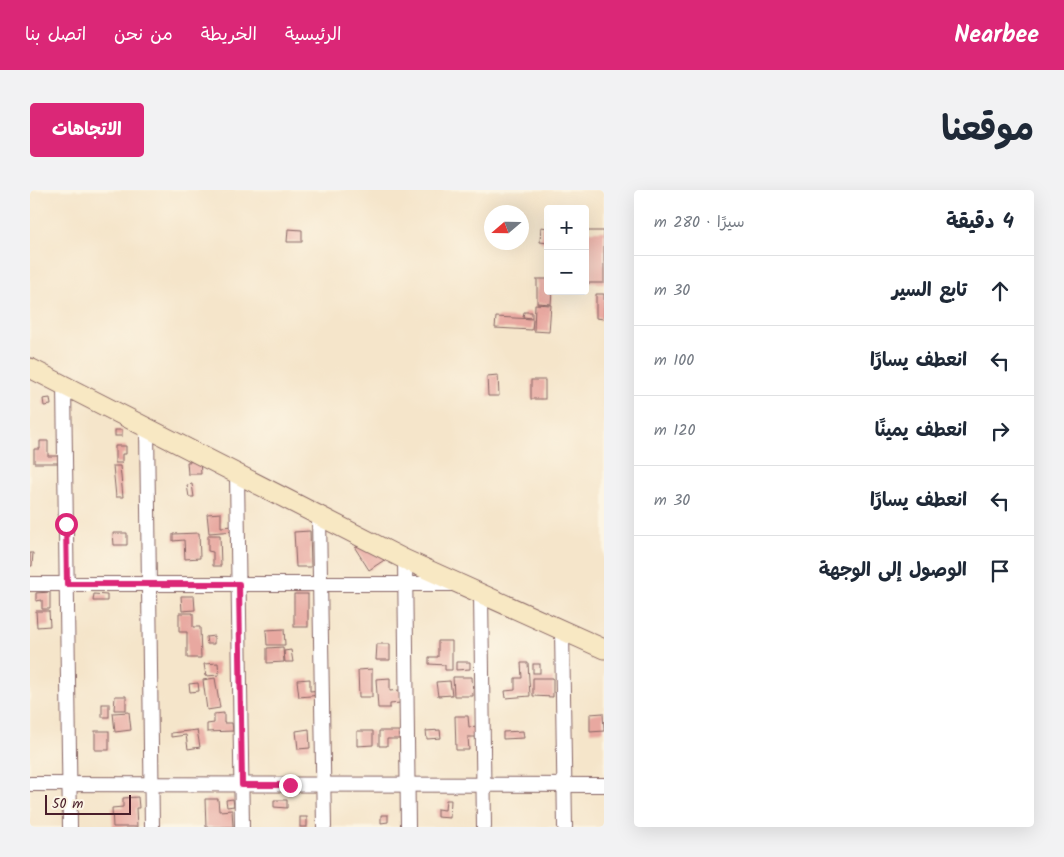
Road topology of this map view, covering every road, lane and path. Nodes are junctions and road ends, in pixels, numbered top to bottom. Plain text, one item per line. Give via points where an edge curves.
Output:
1 (30, 368) edge
2 (64, 385) junction
3 (147, 428) junction
4 (237, 474) junction
5 (320, 516) junction
6 (405, 559) junction
7 (30, 584) edge
8 (67, 584) junction
9 (149, 584) junction
10 (239, 584) junction
11 (320, 584) junction
12 (405, 584) junction
13 (460, 584) junction
14 (481, 594) junction
15 (562, 630) junction
16 (604, 649) edge
17 (30, 784) edge
18 (70, 784) junction
19 (152, 785) junction
20 (242, 785) junction
21 (323, 785) junction
22 (408, 785) junction
23 (484, 785) junction
24 (564, 785) junction
25 (604, 785) edge
26 (70, 827) edge
27 (152, 827) edge
28 (242, 827) edge
29 (324, 827) edge
30 (408, 827) edge
31 (484, 827) edge
32 (565, 827) edge

1 - 2 street
2 - 3 street
2 - 8 street
3 - 4 street
3 - 9 street
4 - 5 street
4 - 10 street
5 - 6 street
5 - 11 street
6 - 12 street
6 - 13 street
7 - 8 street
8 - 9 street
8 - 18 street
9 - 10 street
9 - 19 street
10 - 11 street
10 - 20 street
11 - 12 street
11 - 21 street
12 - 13 street
12 - 22 street
13 - 14 street
14 - 15 street
14 - 23 street
15 - 16 street
15 - 24 street
17 - 18 street
18 - 19 street
18 - 26 street
19 - 20 street
19 - 27 street
20 - 21 street
20 - 28 street
21 - 22 street
21 - 29 street
22 - 23 street
22 - 30 street
23 - 24 street
23 - 31 street
24 - 25 street
24 - 32 street

